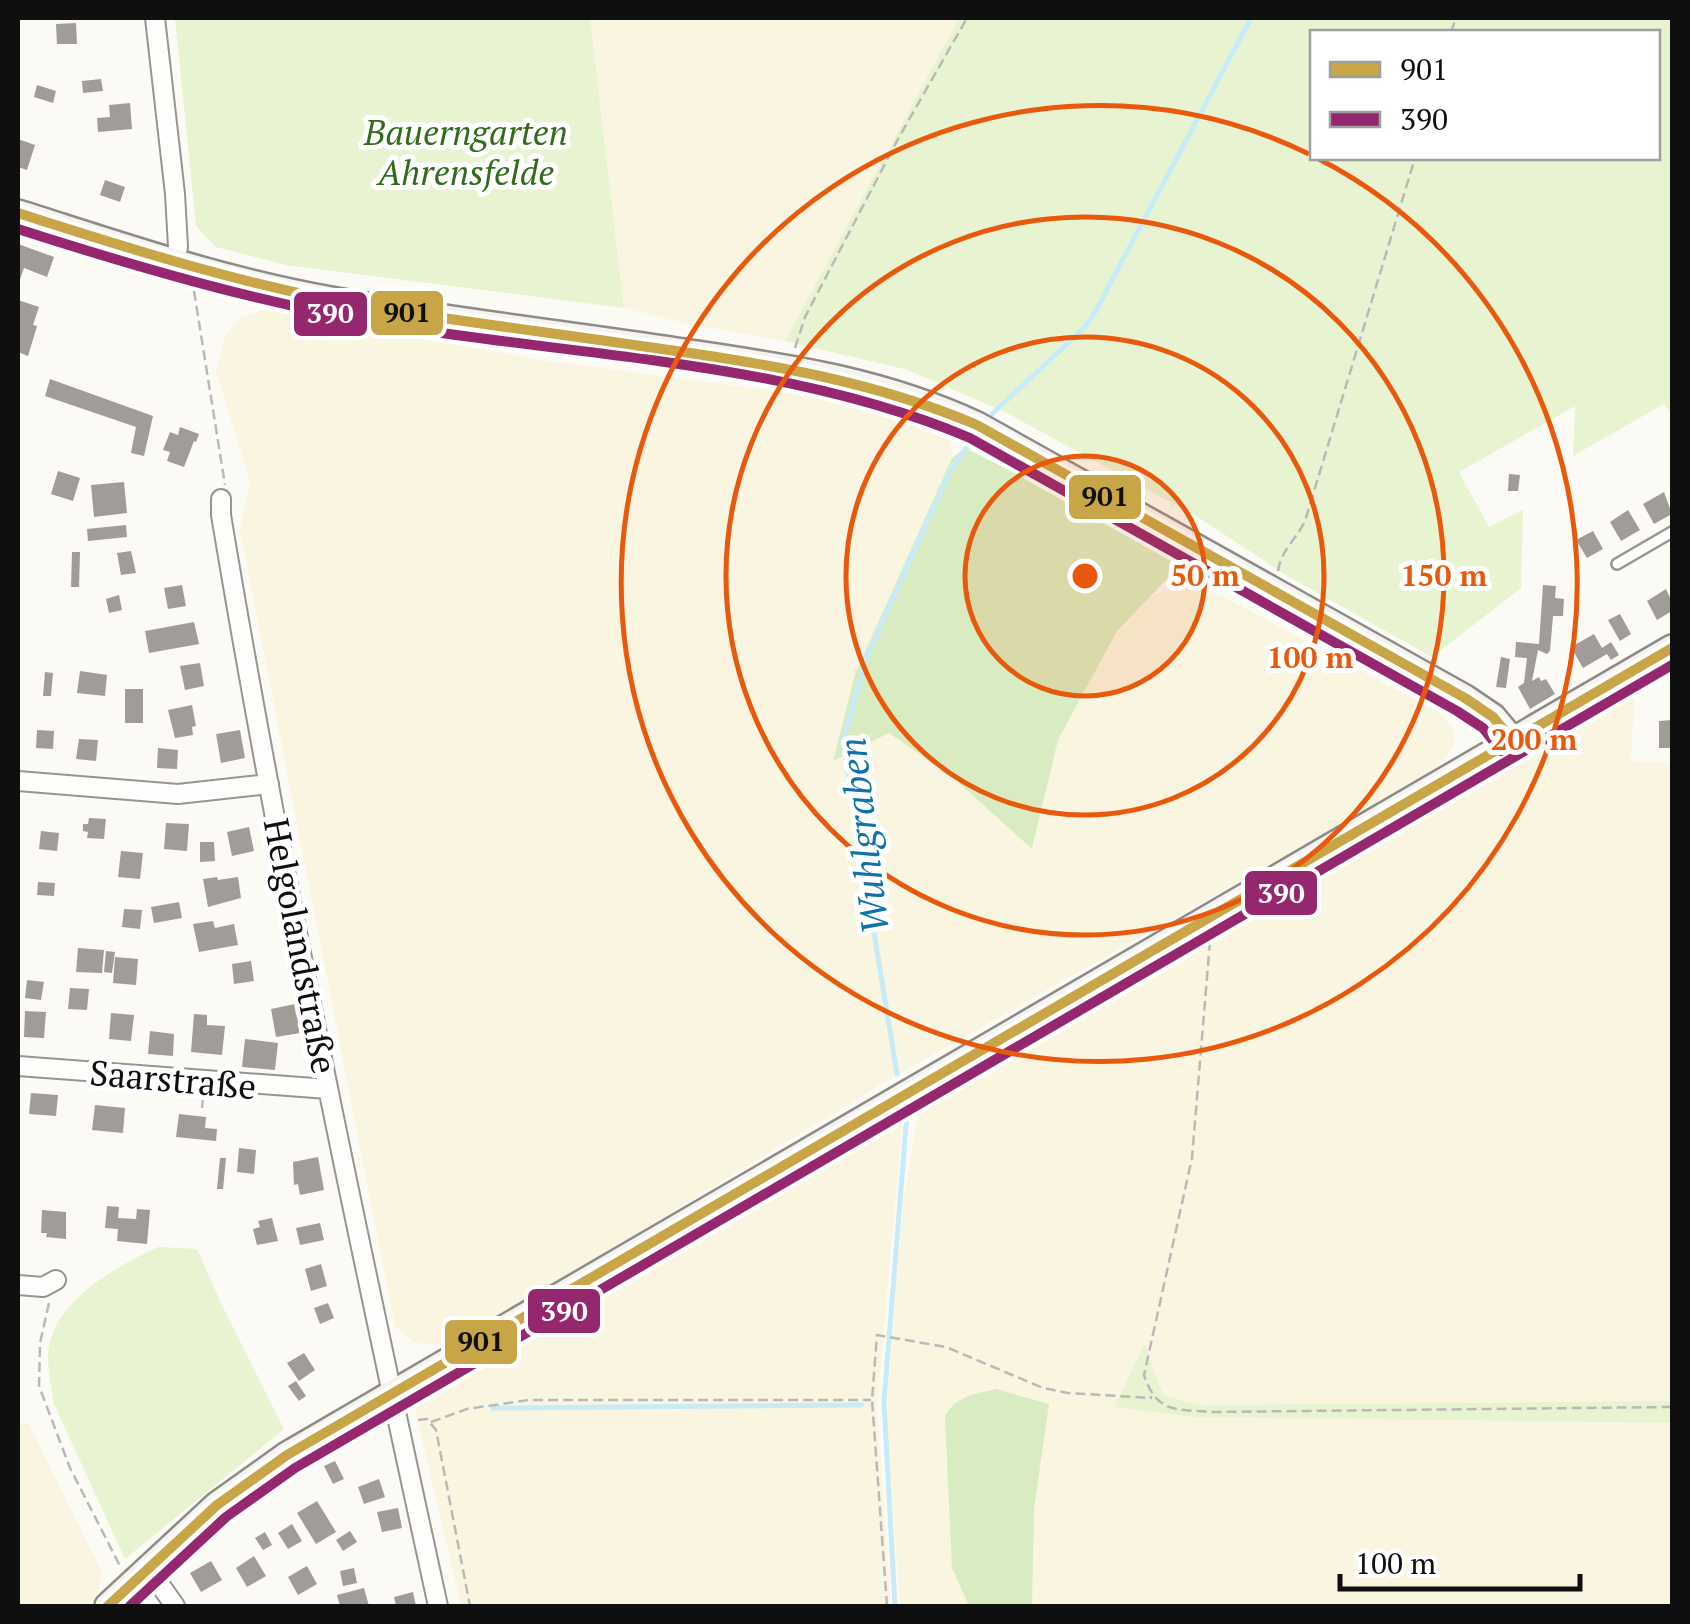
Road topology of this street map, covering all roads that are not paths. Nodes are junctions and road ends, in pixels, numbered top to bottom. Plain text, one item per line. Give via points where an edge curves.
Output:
1 (156, 18) edge
2 (18, 213) edge
3 (183, 267) junction
4 (221, 499) road end
5 (1672, 532) edge
6 (1617, 564) dead end
7 (1672, 648) edge
8 (1514, 741) junction
9 (18, 782) edge
10 (269, 784) junction
11 (18, 1066) edge
12 (328, 1089) junction
13 (50, 1284) road end
14 (18, 1285) edge
15 (391, 1392) junction
16 (142, 1575) junction
17 (108, 1606) edge
18 (175, 1606) edge
19 (438, 1606) edge

1 - 3 street
2 - 3 main road
3 - 8 main road via 333,300 791,369 941,408 1465,698
4 - 10 street, Helgolandstraße
5 - 6 lane
7 - 8 main road
8 - 15 main road
9 - 10 street via 178,794
10 - 12 street, Helgolandstraße
11 - 12 street, Saarstraße
12 - 15 street, Helgolandstraße
13 - 14 street
15 - 16 main road via 222,1501
15 - 19 street, Helgolandstraße
16 - 17 main road
16 - 18 street

